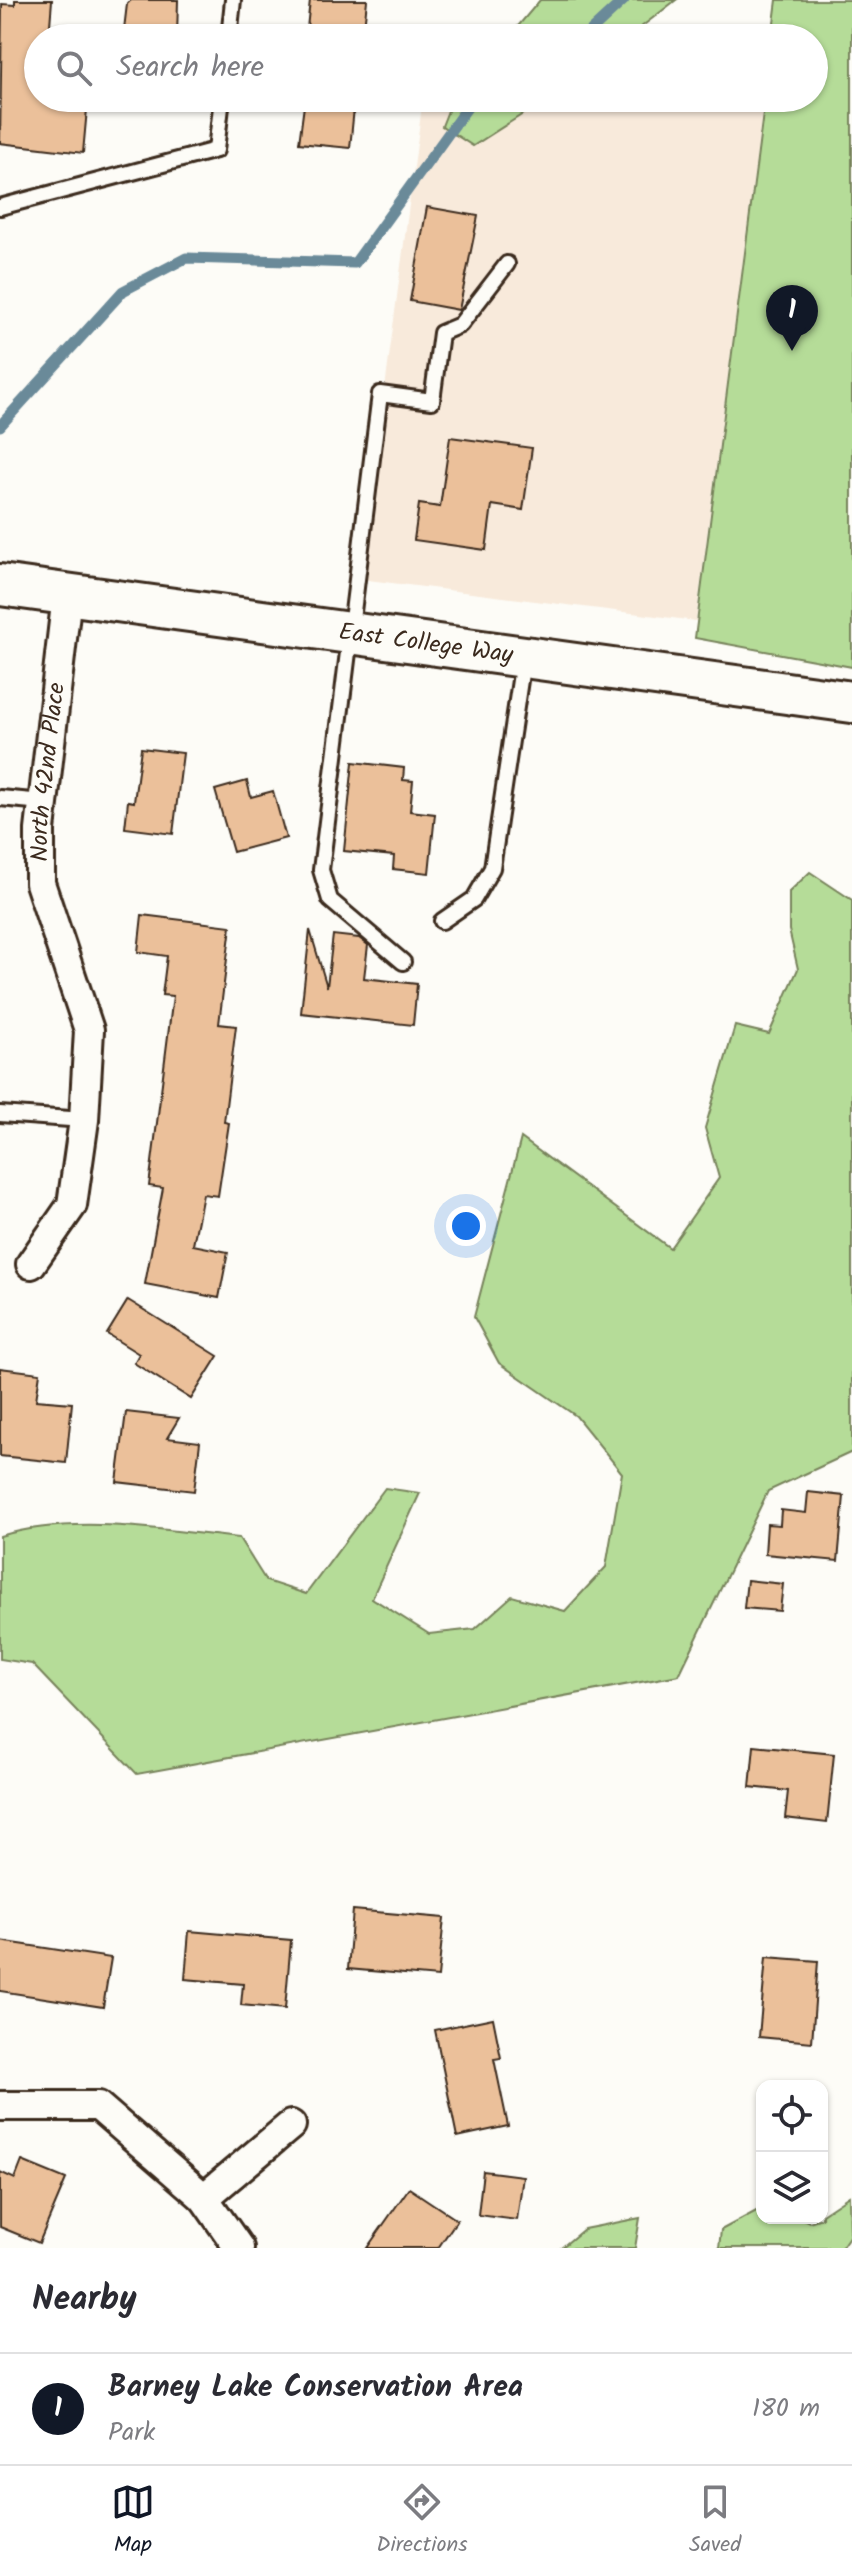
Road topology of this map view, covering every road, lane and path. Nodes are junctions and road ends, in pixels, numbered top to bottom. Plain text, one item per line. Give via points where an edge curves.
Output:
1 (233, 0) edge
2 (230, 24) edge
3 (220, 112) edge
4 (0, 207) edge
5 (507, 264) dead end
6 (0, 585) edge
7 (67, 595) junction
8 (353, 632) junction
9 (524, 656) junction
10 (852, 702) edge
11 (0, 798) edge
12 (43, 802) junction
13 (442, 921) dead end
14 (403, 962) dead end
15 (0, 1114) edge
16 (84, 1120) junction
17 (31, 1264) dead end
18 (0, 2106) edge
19 (291, 2125) dead end
20 (204, 2198) junction
21 (239, 2248) edge

1 - 2 lane
3 - 4 lane via 216,150
5 - 8 lane via 460,325 441,333 432,401 380,394
6 - 7 main road, East College Way
7 - 8 main road, East College Way
7 - 12 street, North 42nd Place
8 - 9 main road, East College Way
8 - 14 lane via 323,886 330,900
9 - 10 main road, East College Way
9 - 13 lane via 492,868 474,899
11 - 12 lane
12 - 16 street, North 42nd Place via 40,883 89,1030
15 - 16 lane
16 - 17 street, North 42nd Place via 72,1205
18 - 20 street via 98,2106
19 - 20 street
20 - 21 street

